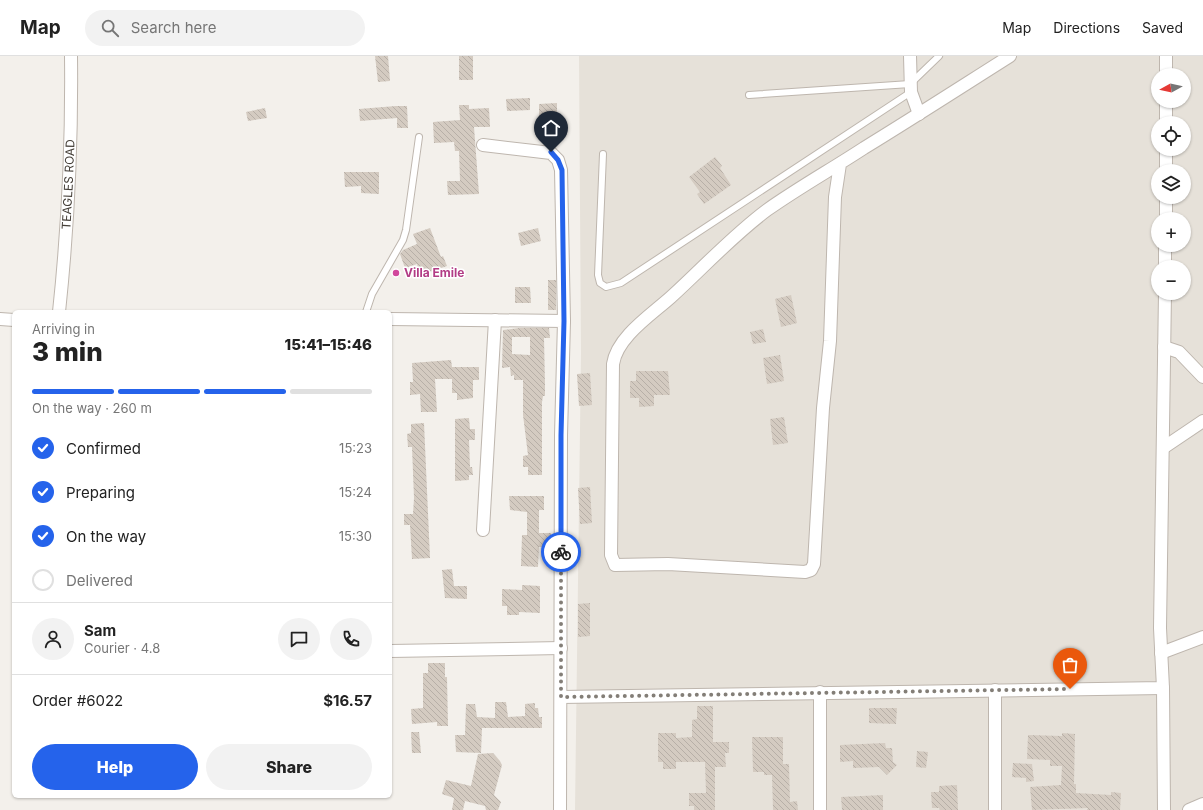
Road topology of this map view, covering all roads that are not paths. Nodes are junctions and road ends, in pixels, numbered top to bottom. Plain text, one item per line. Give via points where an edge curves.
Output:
1 (71, 56) edge
2 (910, 56) edge
3 (939, 56) edge
4 (1010, 56) edge
5 (1166, 56) edge
6 (1166, 68) edge
7 (910, 88) junction
8 (749, 95) dead end
9 (919, 114) junction
10 (419, 137) dead end
11 (483, 145) dead end
12 (603, 154) dead end
13 (840, 164) junction
14 (1165, 300) edge
15 (59, 310) edge
16 (367, 310) edge
17 (0, 319) edge
18 (392, 319) edge
19 (12, 320) edge
20 (495, 320) junction
21 (564, 321) junction
22 (1164, 347) junction
23 (1202, 378) edge
24 (1203, 421) edge
25 (1163, 448) junction
26 (483, 530) dead end
27 (1203, 637) edge
28 (561, 648) junction
29 (392, 651) edge
30 (1161, 653) junction
31 (1163, 688) junction
32 (995, 690) junction
33 (820, 692) junction
34 (561, 697) junction
35 (1203, 804) edge
36 (560, 810) edge
37 (820, 810) edge
38 (994, 810) edge
39 (1164, 810) edge
40 (1189, 810) edge

1 - 15 street, TEAGLES ROAD via 69,206
2 - 7 street
3 - 7 lane
4 - 9 street
5 - 6 street
7 - 8 lane
7 - 9 street
7 - 12 lane via 621,283 606,287 600,283 598,275
9 - 13 street
10 - 16 lane via 403,240 372,294
11 - 21 street via 551,152 558,160 562,170
13 - 13 street via 835,197 830,341 814,564 811,570 805,572 668,564 615,565 611,554 613,364 618,347 718,251 762,215
14 - 22 street
17 - 19 street
18 - 20 street
20 - 21 street
20 - 26 street
21 - 28 street
22 - 23 street via 1179,352
22 - 25 street
24 - 25 street
25 - 30 street
27 - 30 street
28 - 29 street
28 - 34 street
30 - 31 street
31 - 32 street
31 - 39 street
32 - 33 street
32 - 38 street
33 - 34 street
33 - 37 street
34 - 36 street
35 - 40 street

